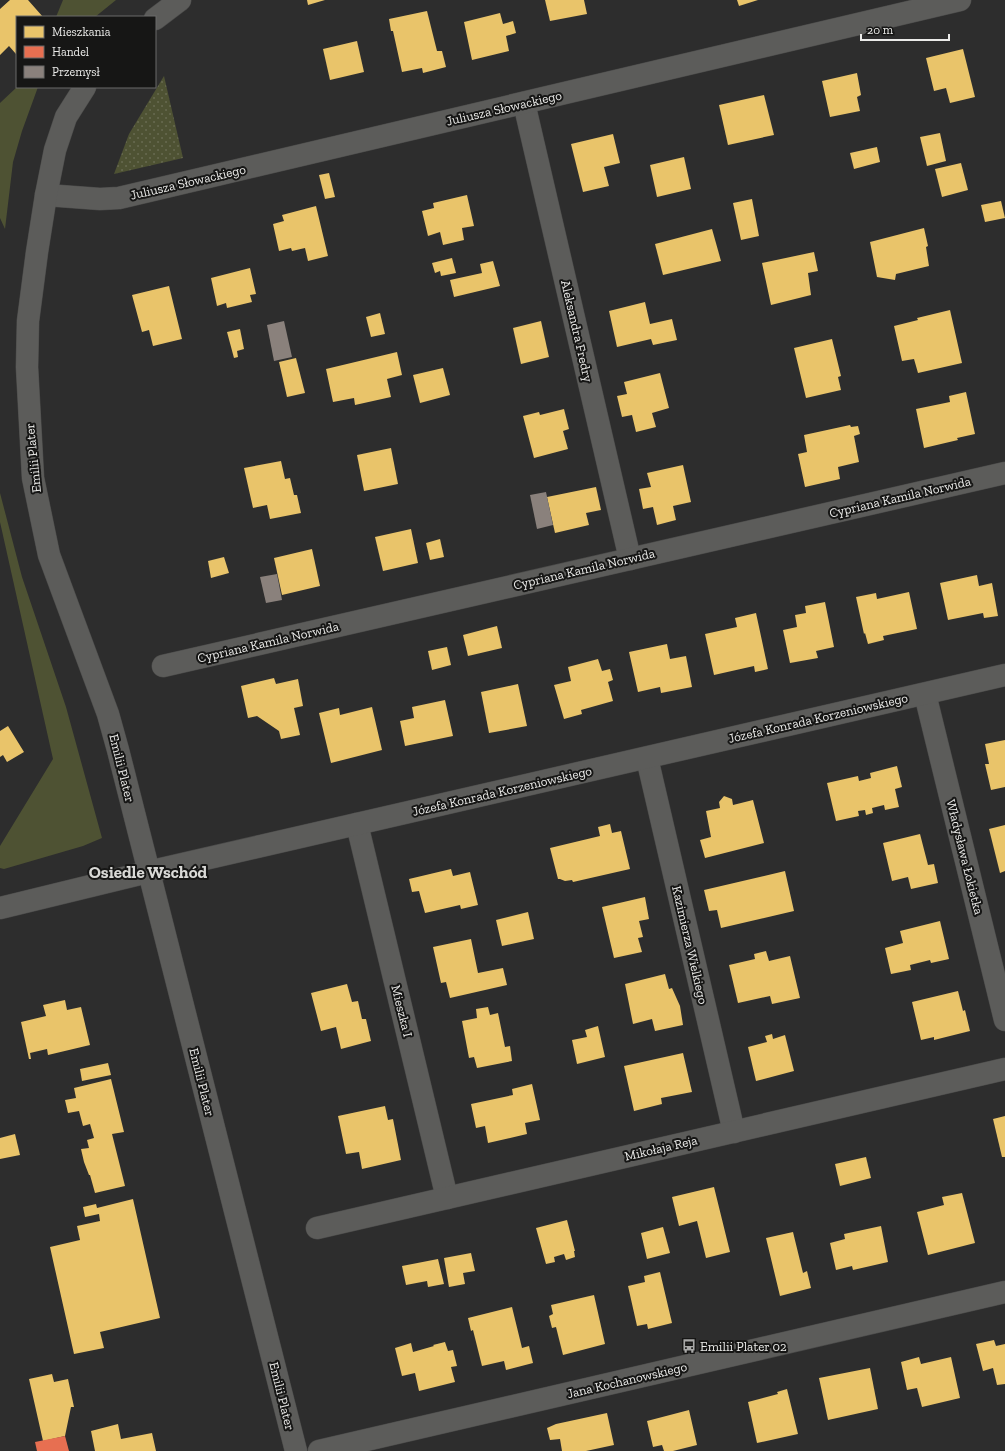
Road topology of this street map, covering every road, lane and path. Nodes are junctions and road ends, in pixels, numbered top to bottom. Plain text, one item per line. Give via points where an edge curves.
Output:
1 (180, 0) edge
2 (960, 0) edge
3 (156, 18) edge
4 (84, 88) edge
5 (524, 103) junction
6 (46, 195) junction
7 (1005, 473) edge
8 (630, 559) junction
9 (163, 666) dead end
10 (1005, 675) edge
11 (925, 694) junction
12 (647, 758) junction
13 (357, 824) junction
14 (148, 872) junction
15 (0, 908) edge
16 (1005, 1020) edge
17 (1005, 1069) edge
18 (734, 1132) junction
19 (447, 1198) junction
20 (317, 1228) dead end
21 (1005, 1292) edge
22 (296, 1451) edge
23 (319, 1451) edge

1 - 3 street
2 - 5 street, Juliusza Słowackiego
4 - 6 street, Emilii Plater via 66,118 59,137
5 - 6 street, Juliusza Słowackiego via 119,198 100,200
5 - 8 street, Aleksandra Fredry
6 - 14 street, Emilii Plater via 28,321 26,368 33,478 49,555 108,714
7 - 8 street, Cypriana Kamila Norwida
8 - 9 street, Cypriana Kamila Norwida
10 - 11 street, Józefa Konrada Korzeniowskiego
11 - 12 street, Józefa Konrada Korzeniowskiego
11 - 16 street, Władysława Łokietka
12 - 13 street, Józefa Konrada Korzeniowskiego
12 - 18 street, Kazimierza Wielkiego
13 - 14 street, Józefa Konrada Korzeniowskiego
13 - 19 street, Mieszka I
14 - 15 street, Józefa Konrada Korzeniowskiego
14 - 22 street, Emilii Plater
17 - 18 street, Mikołaja Reja
18 - 19 street, Mikołaja Reja
19 - 20 street, Mikołaja Reja
21 - 23 street, Jana Kochanowskiego

